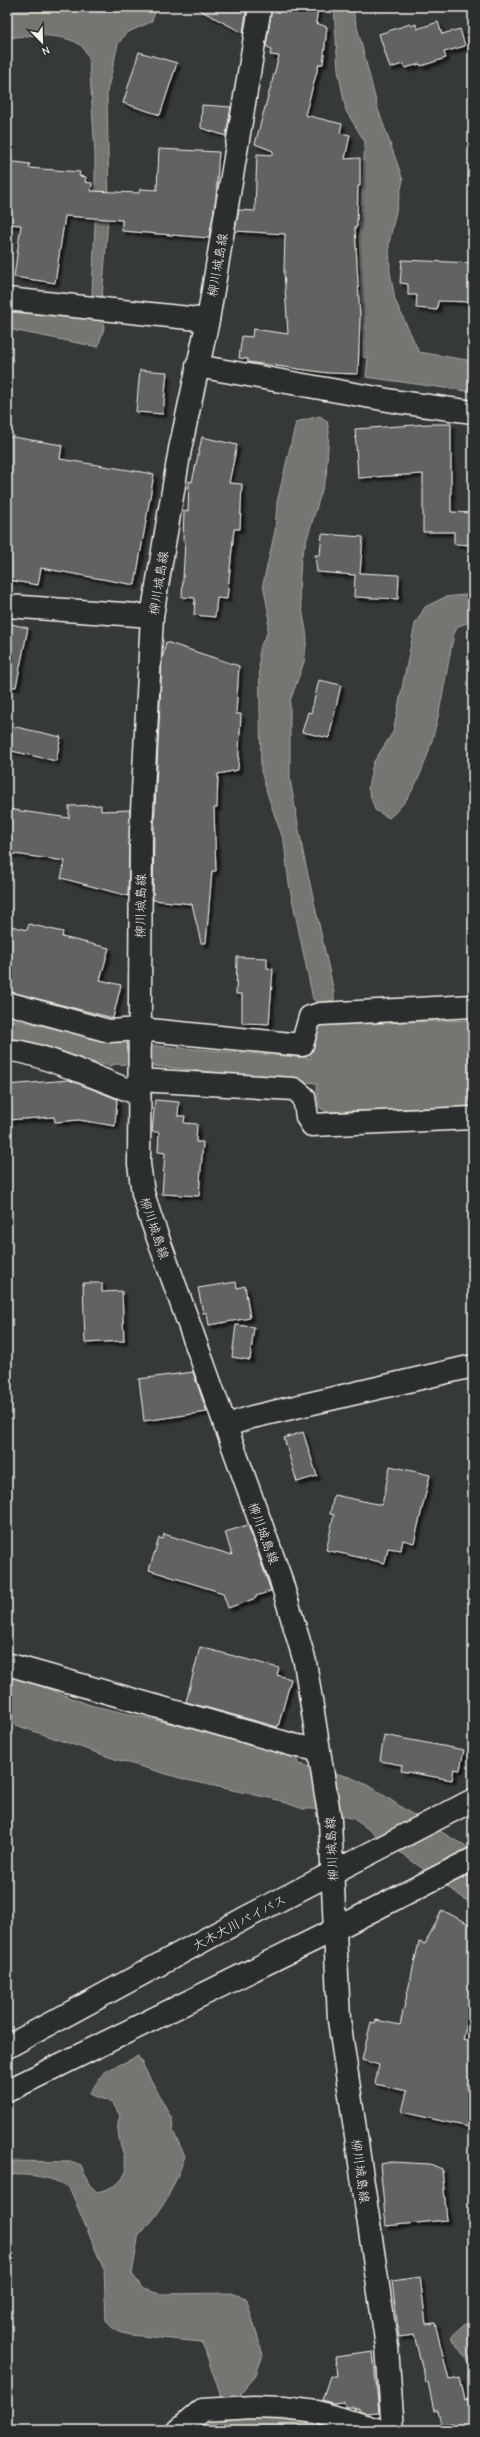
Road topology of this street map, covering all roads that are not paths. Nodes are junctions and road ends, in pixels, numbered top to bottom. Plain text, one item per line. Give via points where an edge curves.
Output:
1 (260, 7) edge
2 (7, 299) edge
3 (208, 320) junction
4 (197, 366) junction
5 (473, 412) edge
6 (7, 606) edge
7 (152, 616) junction
8 (7, 1003) edge
9 (473, 1006) edge
10 (139, 1031) junction
11 (7, 1051) edge
12 (139, 1080) junction
13 (473, 1118) edge
14 (473, 1366) edge
15 (225, 1426) junction
16 (7, 1664) edge
17 (319, 1756) junction
18 (473, 1800) edge
19 (473, 1859) edge
20 (333, 1872) junction
21 (334, 1930) junction
22 (7, 2047) edge
23 (7, 2091) edge
24 (179, 2430) edge
25 (379, 2430) edge
26 (393, 2430) edge

1 - 3 main road, 柳川城島線
2 - 3 main road
3 - 4 main road, 柳川城島線
4 - 5 main road via 399,402
4 - 7 main road, 柳川城島線
6 - 7 main road
7 - 10 main road, 柳川城島線 via 141,830
8 - 10 main road via 109,1031
9 - 10 main road via 320,1014 310,1018 302,1045
10 - 12 main road, 柳川城島線
11 - 12 main road via 65,1065 106,1083
12 - 13 main road via 294,1089 304,1097 307,1117 312,1125
12 - 15 main road, 柳川城島線 via 139,1164 143,1193
14 - 15 main road via 252,1417
15 - 17 main road, 柳川城島線 via 280,1577 304,1662
16 - 17 main road via 293,1745
17 - 20 main road, 柳川城島線 via 330,1820
18 - 20 main road, 大木大川バイパス
19 - 21 main road
20 - 21 main road, 柳川城島線
20 - 22 main road, 大木大川バイパス
21 - 23 main road
21 - 26 main road, 柳川城島線 via 339,2020 387,2347
24 - 25 main road via 202,2410 253,2407 317,2412

